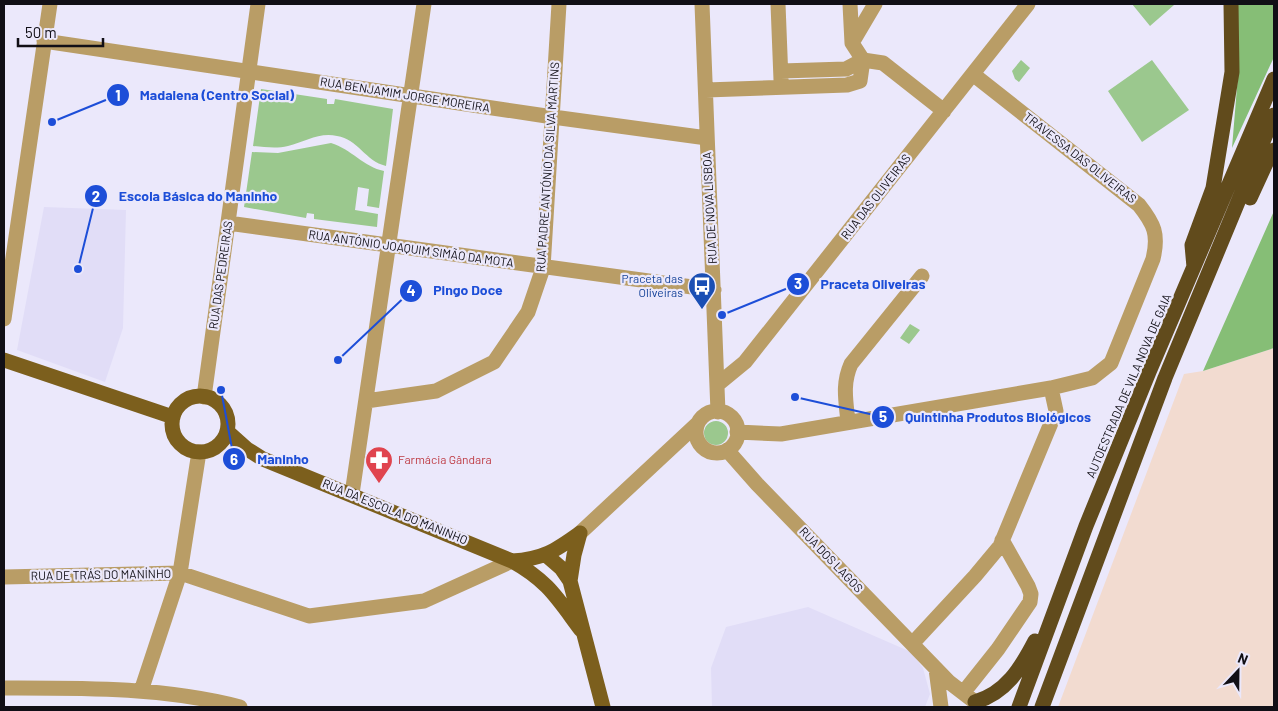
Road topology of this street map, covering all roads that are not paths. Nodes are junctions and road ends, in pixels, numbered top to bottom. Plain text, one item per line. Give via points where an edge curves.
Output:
1 (50, 4) edge
2 (258, 4) edge
3 (424, 4) edge
4 (559, 4) edge
5 (702, 4) edge
6 (778, 4) edge
7 (850, 4) edge
8 (875, 4) edge
9 (1028, 4) edge
10 (1230, 4) edge
11 (44, 41) junction
12 (852, 43) junction
13 (863, 60) junction
14 (846, 69) junction
15 (781, 71) junction
16 (251, 72) junction
17 (974, 75) junction
18 (1274, 79) edge
19 (847, 85) junction
20 (781, 86) junction
21 (706, 90) junction
22 (411, 96) junction
23 (944, 111) junction
24 (1274, 115) edge
25 (553, 118) junction
26 (707, 138) junction
27 (1274, 150) edge
28 (228, 223) junction
29 (390, 246) junction
30 (1219, 247) junction
31 (543, 268) junction
32 (1194, 268) junction
33 (922, 276) dead end
34 (714, 290) junction
35 (6, 293) edge
36 (4, 319) edge
37 (4, 360) edge
38 (717, 385) junction
39 (1051, 388) junction
40 (204, 397) junction
41 (366, 401) junction
42 (718, 412) junction
43 (173, 417) junction
44 (848, 422) junction
45 (697, 424) junction
46 (228, 432) junction
47 (738, 432) junction
48 (702, 447) junction
49 (727, 450) junction
50 (199, 452) junction
51 (668, 452) junction
52 (352, 494) junction
53 (1086, 526) junction
54 (580, 533) junction
55 (1002, 540) junction
56 (546, 555) junction
57 (512, 561) junction
58 (180, 573) junction
59 (4, 578) edge
60 (570, 581) junction
61 (547, 585) junction
62 (581, 630) junction
63 (1035, 641) junction
64 (912, 644) junction
65 (936, 669) junction
66 (4, 688) edge
67 (141, 691) junction
68 (971, 701) edge
69 (240, 707) edge
70 (603, 707) edge
71 (941, 707) edge
72 (1011, 707) edge
73 (1019, 707) edge
74 (1042, 707) edge

1 - 11 street
2 - 16 street, RUA DAS PEDREIRAS
3 - 22 street
4 - 25 street, RUA PADRE ANTÓNIO DA SILVA MARTINS
5 - 21 street, RUA DE NOVA LISBOA
6 - 15 street
7 - 12 street
8 - 12 street
9 - 17 street, RUA DAS OLIVEIRAS
10 - 32 highway via 1232,72 1213,188 1192,245
11 - 16 street, RUA BENJAMIM JORGE MOREIRA
11 - 35 street
12 - 13 street
13 - 14 street
13 - 19 street via 860,82
13 - 23 street via 883,63
14 - 15 street
14 - 19 street
15 - 20 street
16 - 22 street, RUA BENJAMIM JORGE MOREIRA
16 - 28 street, RUA DAS PEDREIRAS
17 - 23 street, RUA DAS OLIVEIRAS
17 - 39 street, TRAVESSA DAS OLIVEIRAS via 1139,204 1152,221 1157,242 1153,259 1111,363 1092,378
18 - 32 highway, AUTOESTRADA DE VILA NOVA DE GAIA
19 - 20 street
20 - 21 street
21 - 26 street, RUA DE NOVA LISBOA
22 - 25 street, RUA BENJAMIM JORGE MOREIRA
22 - 29 street
23 - 38 street, RUA DAS OLIVEIRAS via 745,362
24 - 30 highway
25 - 26 street, RUA BENJAMIM JORGE MOREIRA
25 - 31 street, RUA PADRE ANTÓNIO DA SILVA MARTINS
26 - 34 street, RUA DE NOVA LISBOA
27 - 30 highway via 1230,242
28 - 29 street, RUA ANTÓNIO JOAQUIM SIMÃO DA MOTA
28 - 40 street, RUA DAS PEDREIRAS
29 - 31 street, RUA ANTÓNIO JOAQUIM SIMÃO DA MOTA
29 - 41 street
30 - 74 highway via 1165,378
31 - 34 street, RUA ANTÓNIO JOAQUIM SIMÃO DA MOTA
31 - 41 street, RUA PADRE ANTÓNIO DA SILVA MARTINS via 528,312 494,362 436,391
32 - 53 highway, AUTOESTRADA DE VILA NOVA DE GAIA
33 - 44 street via 851,364 845,386
34 - 38 street, RUA DE NOVA LISBOA
35 - 36 street
37 - 43 main road
38 - 42 street, RUA DE NOVA LISBOA
39 - 44 street, TRAVESSA DAS OLIVEIRAS
39 - 55 street via 1056,411
40 - 43 main road via 182,402
40 - 46 main road via 214,400 224,410 228,418
41 - 52 street
42 - 45 street via 708,413
42 - 47 street via 731,418
43 - 50 main road via 174,435 179,443
44 - 47 street, TRAVESSA DAS OLIVEIRAS via 781,434
45 - 48 street via 696,432
45 - 51 street
46 - 50 main road via 216,448
46 - 52 main road, RUA DA ESCOLA DO MANINHO via 263,459
47 - 49 street
48 - 49 street via 717,453
48 - 51 street
49 - 64 street, RUA DOS LAGOS
50 - 58 street
51 - 54 street
52 - 57 main road, RUA DA ESCOLA DO MANINHO
53 - 63 highway via 1077,534
53 - 73 highway, AUTOESTRADA DE VILA NOVA DE GAIA
54 - 56 main road
54 - 60 main road
55 - 64 street via 975,576
55 - 68 street via 1028,586 1030,602 998,649
56 - 57 main road
56 - 60 main road via 562,568
56 - 61 main road
57 - 58 street, RUA DE TRÁS DO MANÍNHO via 424,601 309,616
57 - 61 main road, RUA DA ESCOLA DO MANINHO
58 - 59 street, RUA DE TRÁS DO MANÍNHO
58 - 67 street
60 - 62 main road
61 - 62 main road, RUA DA ESCOLA DO MANINHO
62 - 70 main road
63 - 68 highway via 1022,666 1005,686 988,698
63 - 72 highway
64 - 65 street, RUA DOS LAGOS
65 - 68 street, RUA DOS LAGOS
65 - 71 street
66 - 67 street
67 - 69 street

